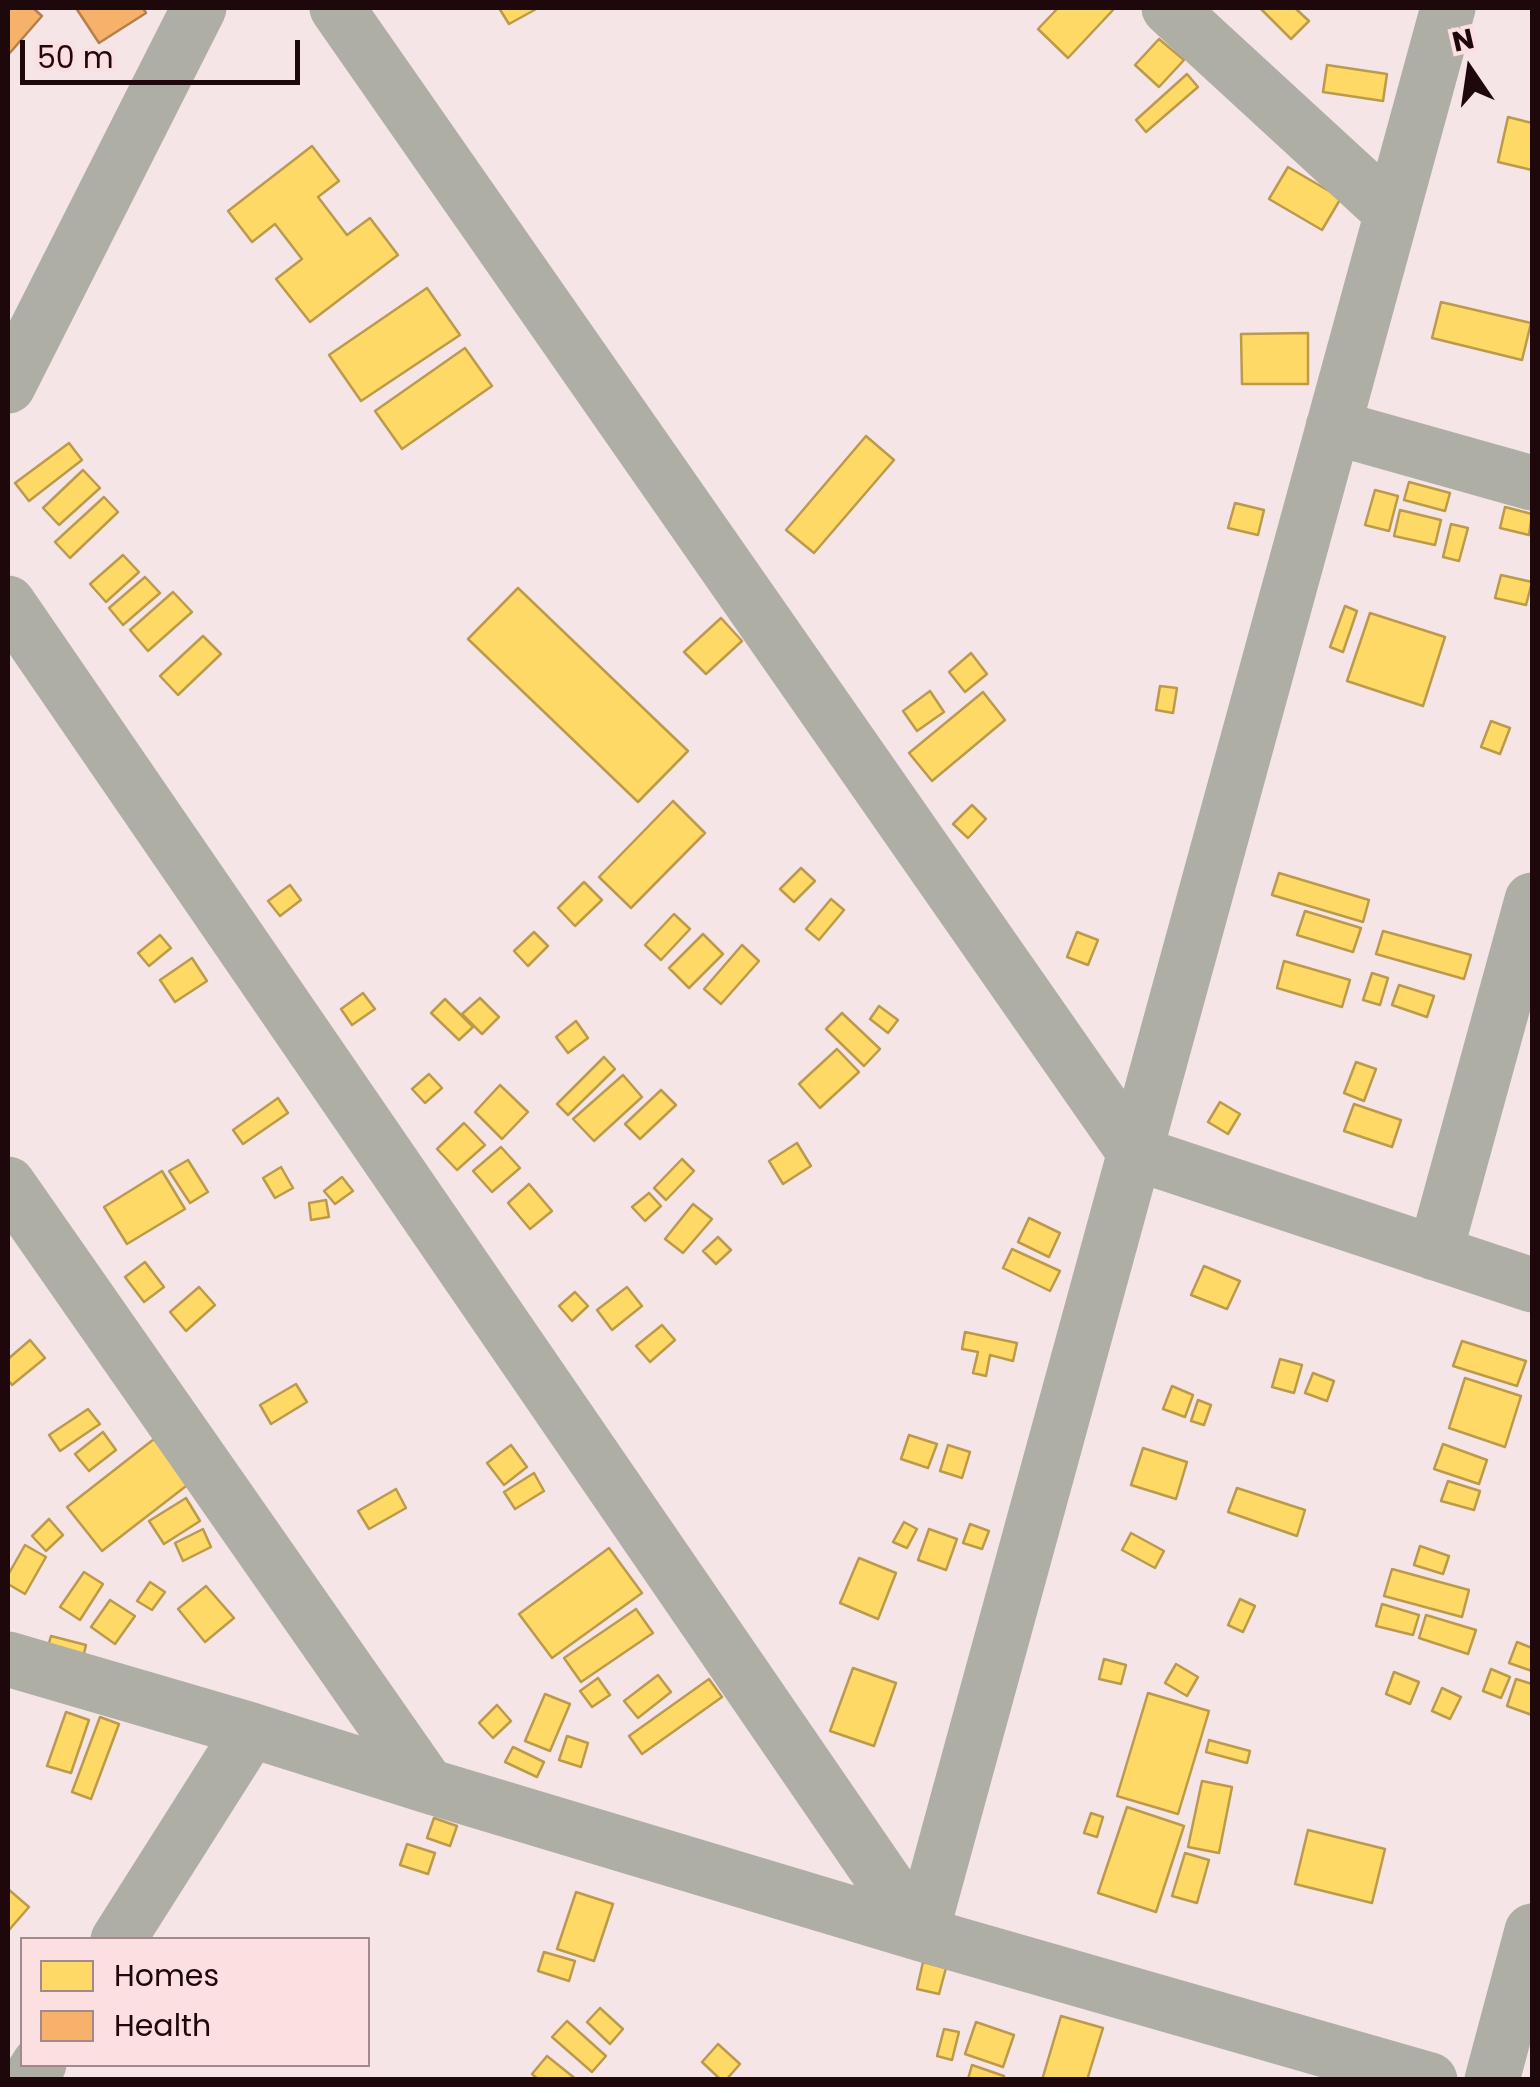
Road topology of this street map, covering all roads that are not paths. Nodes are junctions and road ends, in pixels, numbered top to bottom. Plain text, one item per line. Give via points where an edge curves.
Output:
1 (199, 8) edge
2 (337, 8) edge
3 (1168, 8) edge
4 (1448, 8) edge
5 (1392, 213) junction
6 (8, 386) edge
7 (1333, 427) junction
8 (1532, 483) edge
9 (8, 604) edge
10 (1532, 900) edge
11 (1135, 1153) junction
12 (8, 1184) edge
13 (1435, 1253) junction
14 (1532, 1285) edge
15 (8, 1659) edge
16 (252, 1730) junction
17 (428, 1786) junction
18 (1532, 1931) edge
19 (921, 1934) junction
20 (120, 1937) edge
21 (1430, 2080) edge
22 (1492, 2080) edge

1 - 6 street
2 - 11 street
3 - 5 street
4 - 5 street
5 - 7 street
7 - 8 street
7 - 11 street
9 - 19 street
10 - 13 street
11 - 13 street
11 - 19 street
12 - 17 street
13 - 14 street
15 - 16 street
16 - 17 street
16 - 20 street
17 - 19 street
18 - 22 street
19 - 21 street

